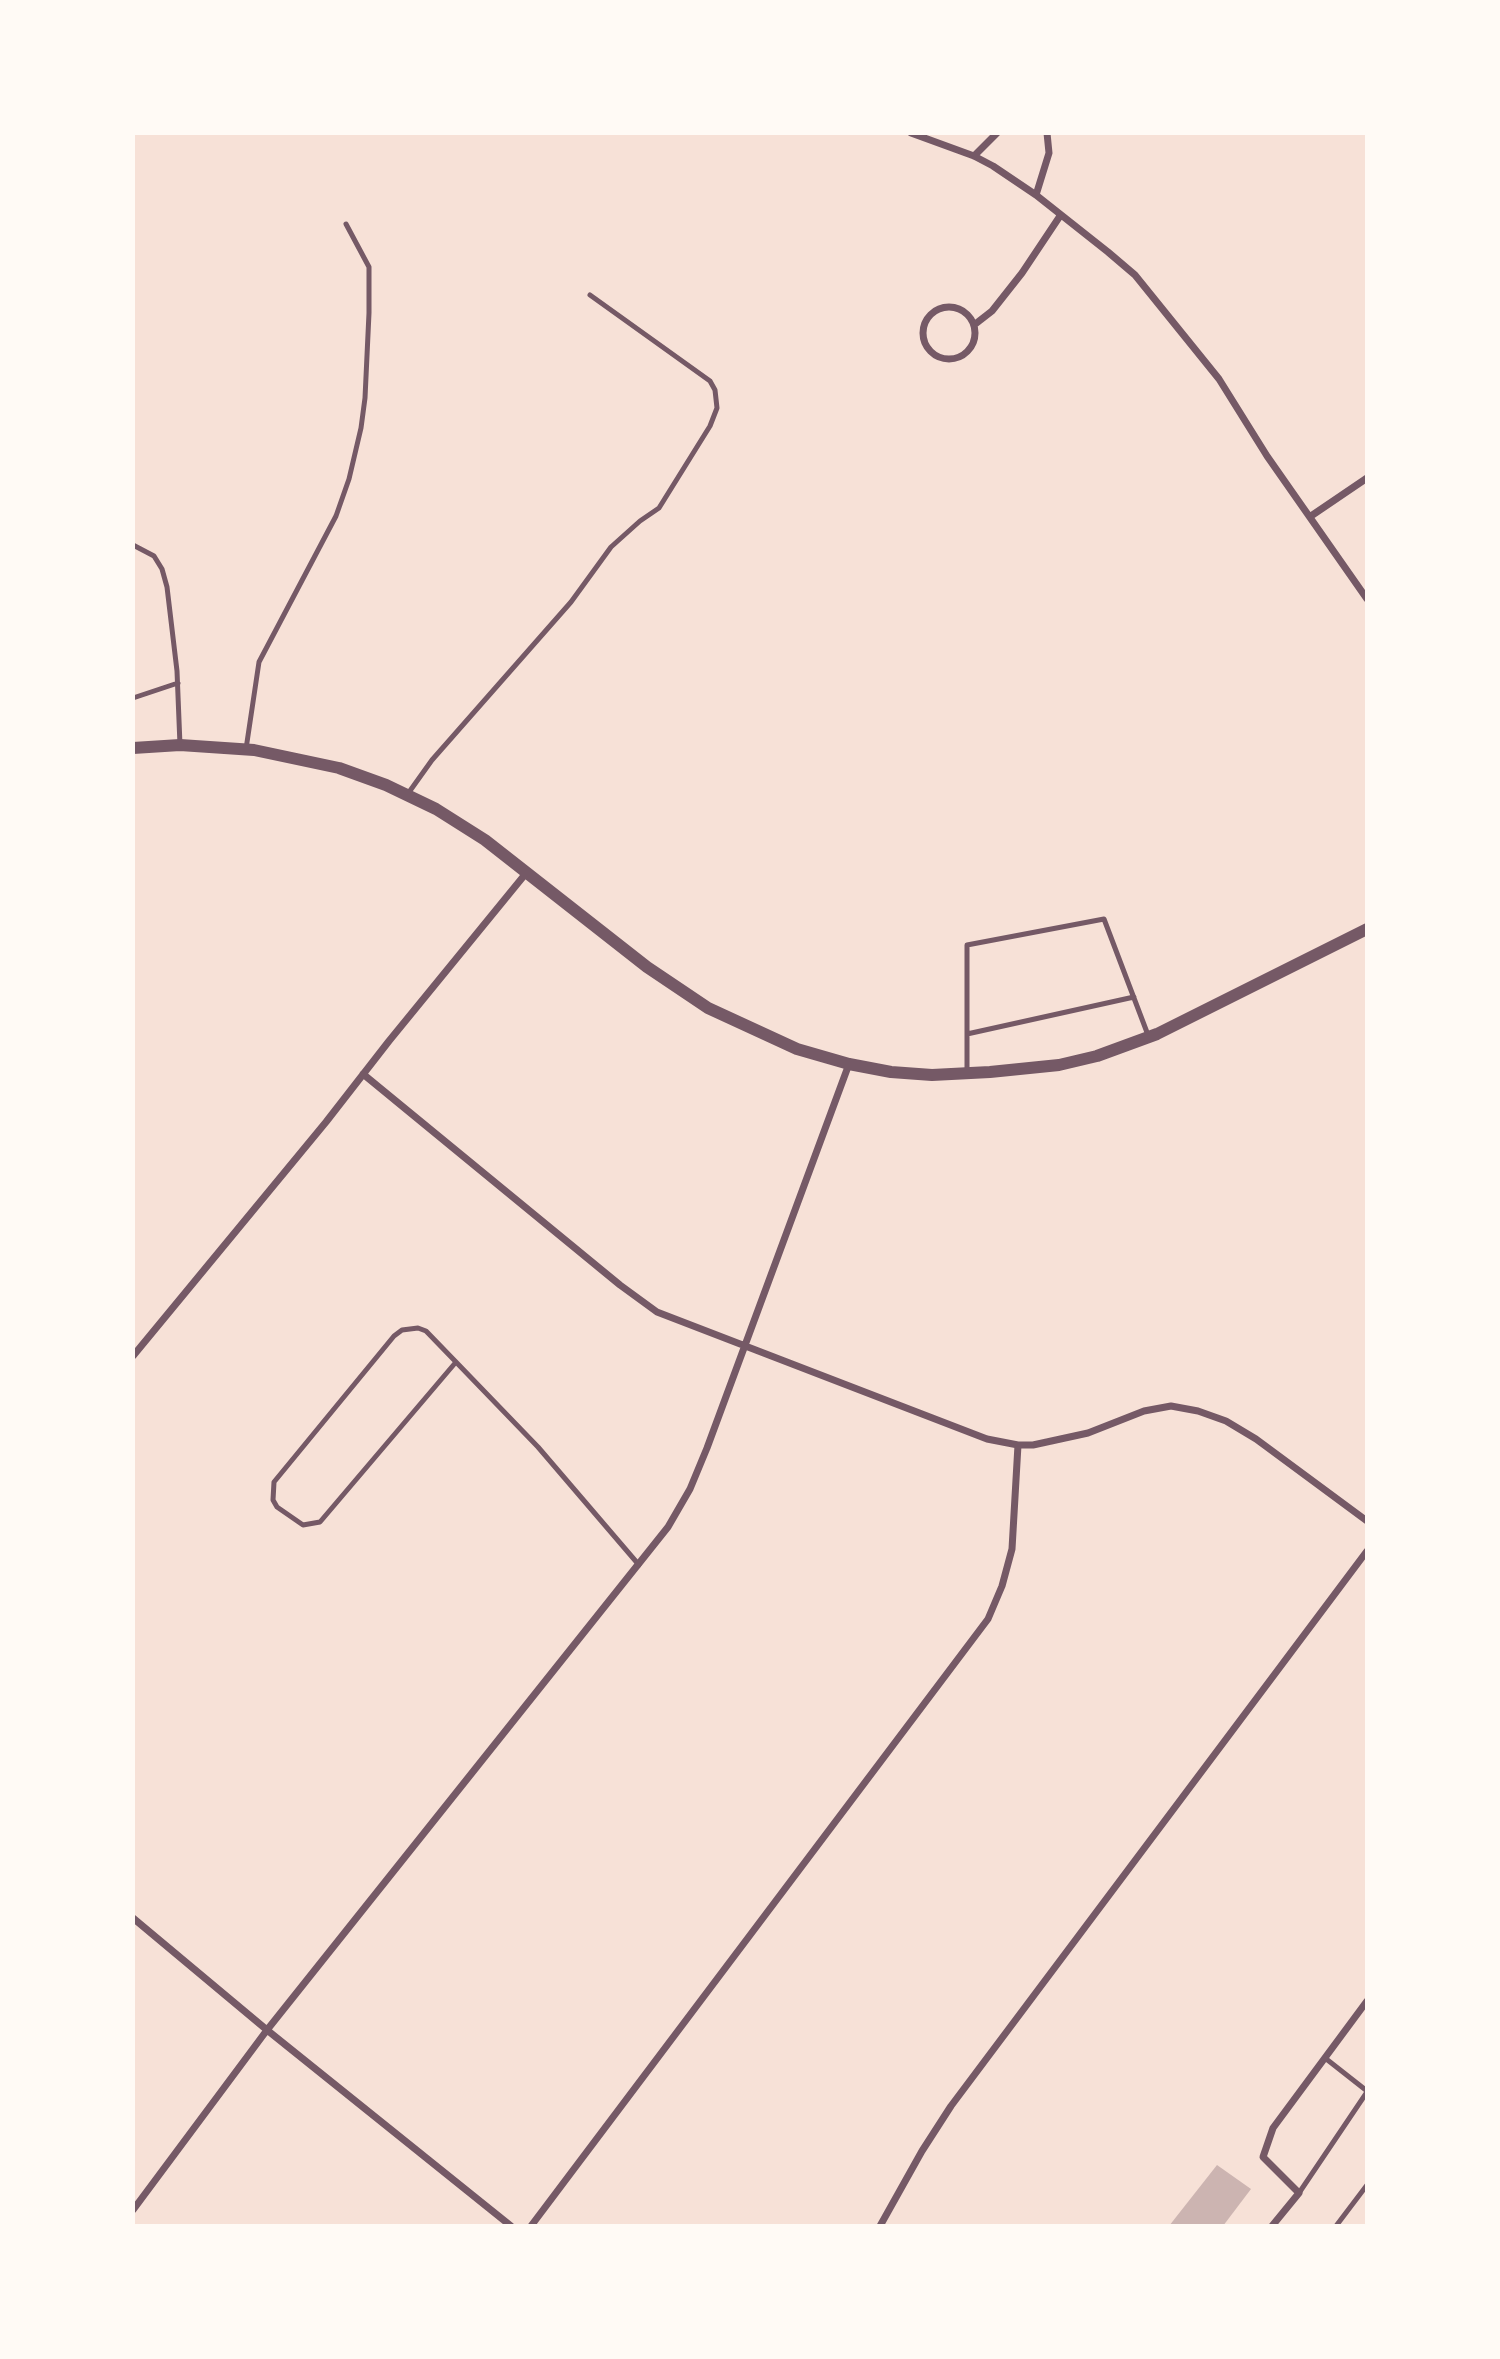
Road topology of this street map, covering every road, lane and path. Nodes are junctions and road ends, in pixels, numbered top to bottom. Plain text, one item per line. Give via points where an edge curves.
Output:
1 (911, 133) edge
2 (997, 133) edge
3 (1047, 133) edge
4 (974, 156) junction
5 (1036, 195) junction
6 (1060, 216) junction
7 (346, 224) dead end
8 (590, 295) dead end
9 (974, 325) junction
10 (1367, 478) edge
11 (1311, 516) junction
12 (133, 545) edge
13 (1367, 599) edge
14 (178, 683) junction
15 (133, 698) edge
16 (180, 745) junction
17 (133, 748) edge
18 (246, 749) junction
19 (407, 795) junction
20 (527, 872) junction
21 (1367, 929) edge
22 (1134, 997) junction
23 (967, 1034) junction
24 (1149, 1037) junction
25 (849, 1064) junction
26 (967, 1073) junction
27 (363, 1074) junction
28 (743, 1346) junction
29 (133, 1356) edge
30 (456, 1362) junction
31 (1018, 1445) junction
32 (1367, 1521) edge
33 (1367, 1552) edge
34 (639, 1565) junction
35 (133, 1918) edge
36 (1367, 2001) edge
37 (267, 2030) junction
38 (1325, 2058) junction
39 (1367, 2091) edge
40 (1367, 2185) edge
41 (1299, 2193) junction
42 (133, 2210) edge
43 (511, 2226) edge
44 (531, 2226) edge
45 (880, 2226) edge
46 (1272, 2226) edge
47 (1336, 2226) edge

1 - 4 street
2 - 4 street
3 - 5 street via 1049,153
4 - 5 street
5 - 6 street
6 - 9 street via 1000,302
6 - 11 street via 1135,275 1219,379
7 - 18 lane via 369,267 360,428 336,516 259,662
8 - 19 lane via 710,381 717,408 659,509 611,547 571,602 432,760
9 - 9 street via 974,342 962,356 944,359 924,342 924,326 940,308 957,308
10 - 11 street
11 - 13 street
12 - 14 lane via 154,556 162,569
14 - 15 lane
14 - 16 lane
16 - 17 street
16 - 18 street
18 - 19 street via 339,768
19 - 20 street via 475,834
20 - 25 street via 708,1009 797,1049
20 - 27 street
21 - 24 street
22 - 23 lane
22 - 23 lane via 1104,919 967,945
22 - 24 lane
23 - 26 lane
24 - 26 street via 1059,1065
25 - 26 street via 891,1072
25 - 28 street
27 - 28 street via 657,1312
27 - 29 street
28 - 31 street via 987,1439
28 - 34 street via 690,1489
30 - 30 lane via 426,1331 410,1328 394,1336 274,1482 277,1507 303,1525 320,1522
30 - 34 lane via 538,1447
31 - 32 street via 1088,1433 1144,1411 1171,1406 1198,1411 1226,1421 1256,1440
31 - 44 street via 1012,1549 988,1619
33 - 45 street via 951,2106
34 - 37 street
35 - 37 street
36 - 38 street
37 - 42 street
37 - 43 street
38 - 39 lane
38 - 41 street via 1273,2128 1263,2157
39 - 41 lane
40 - 47 lane
41 - 46 street

